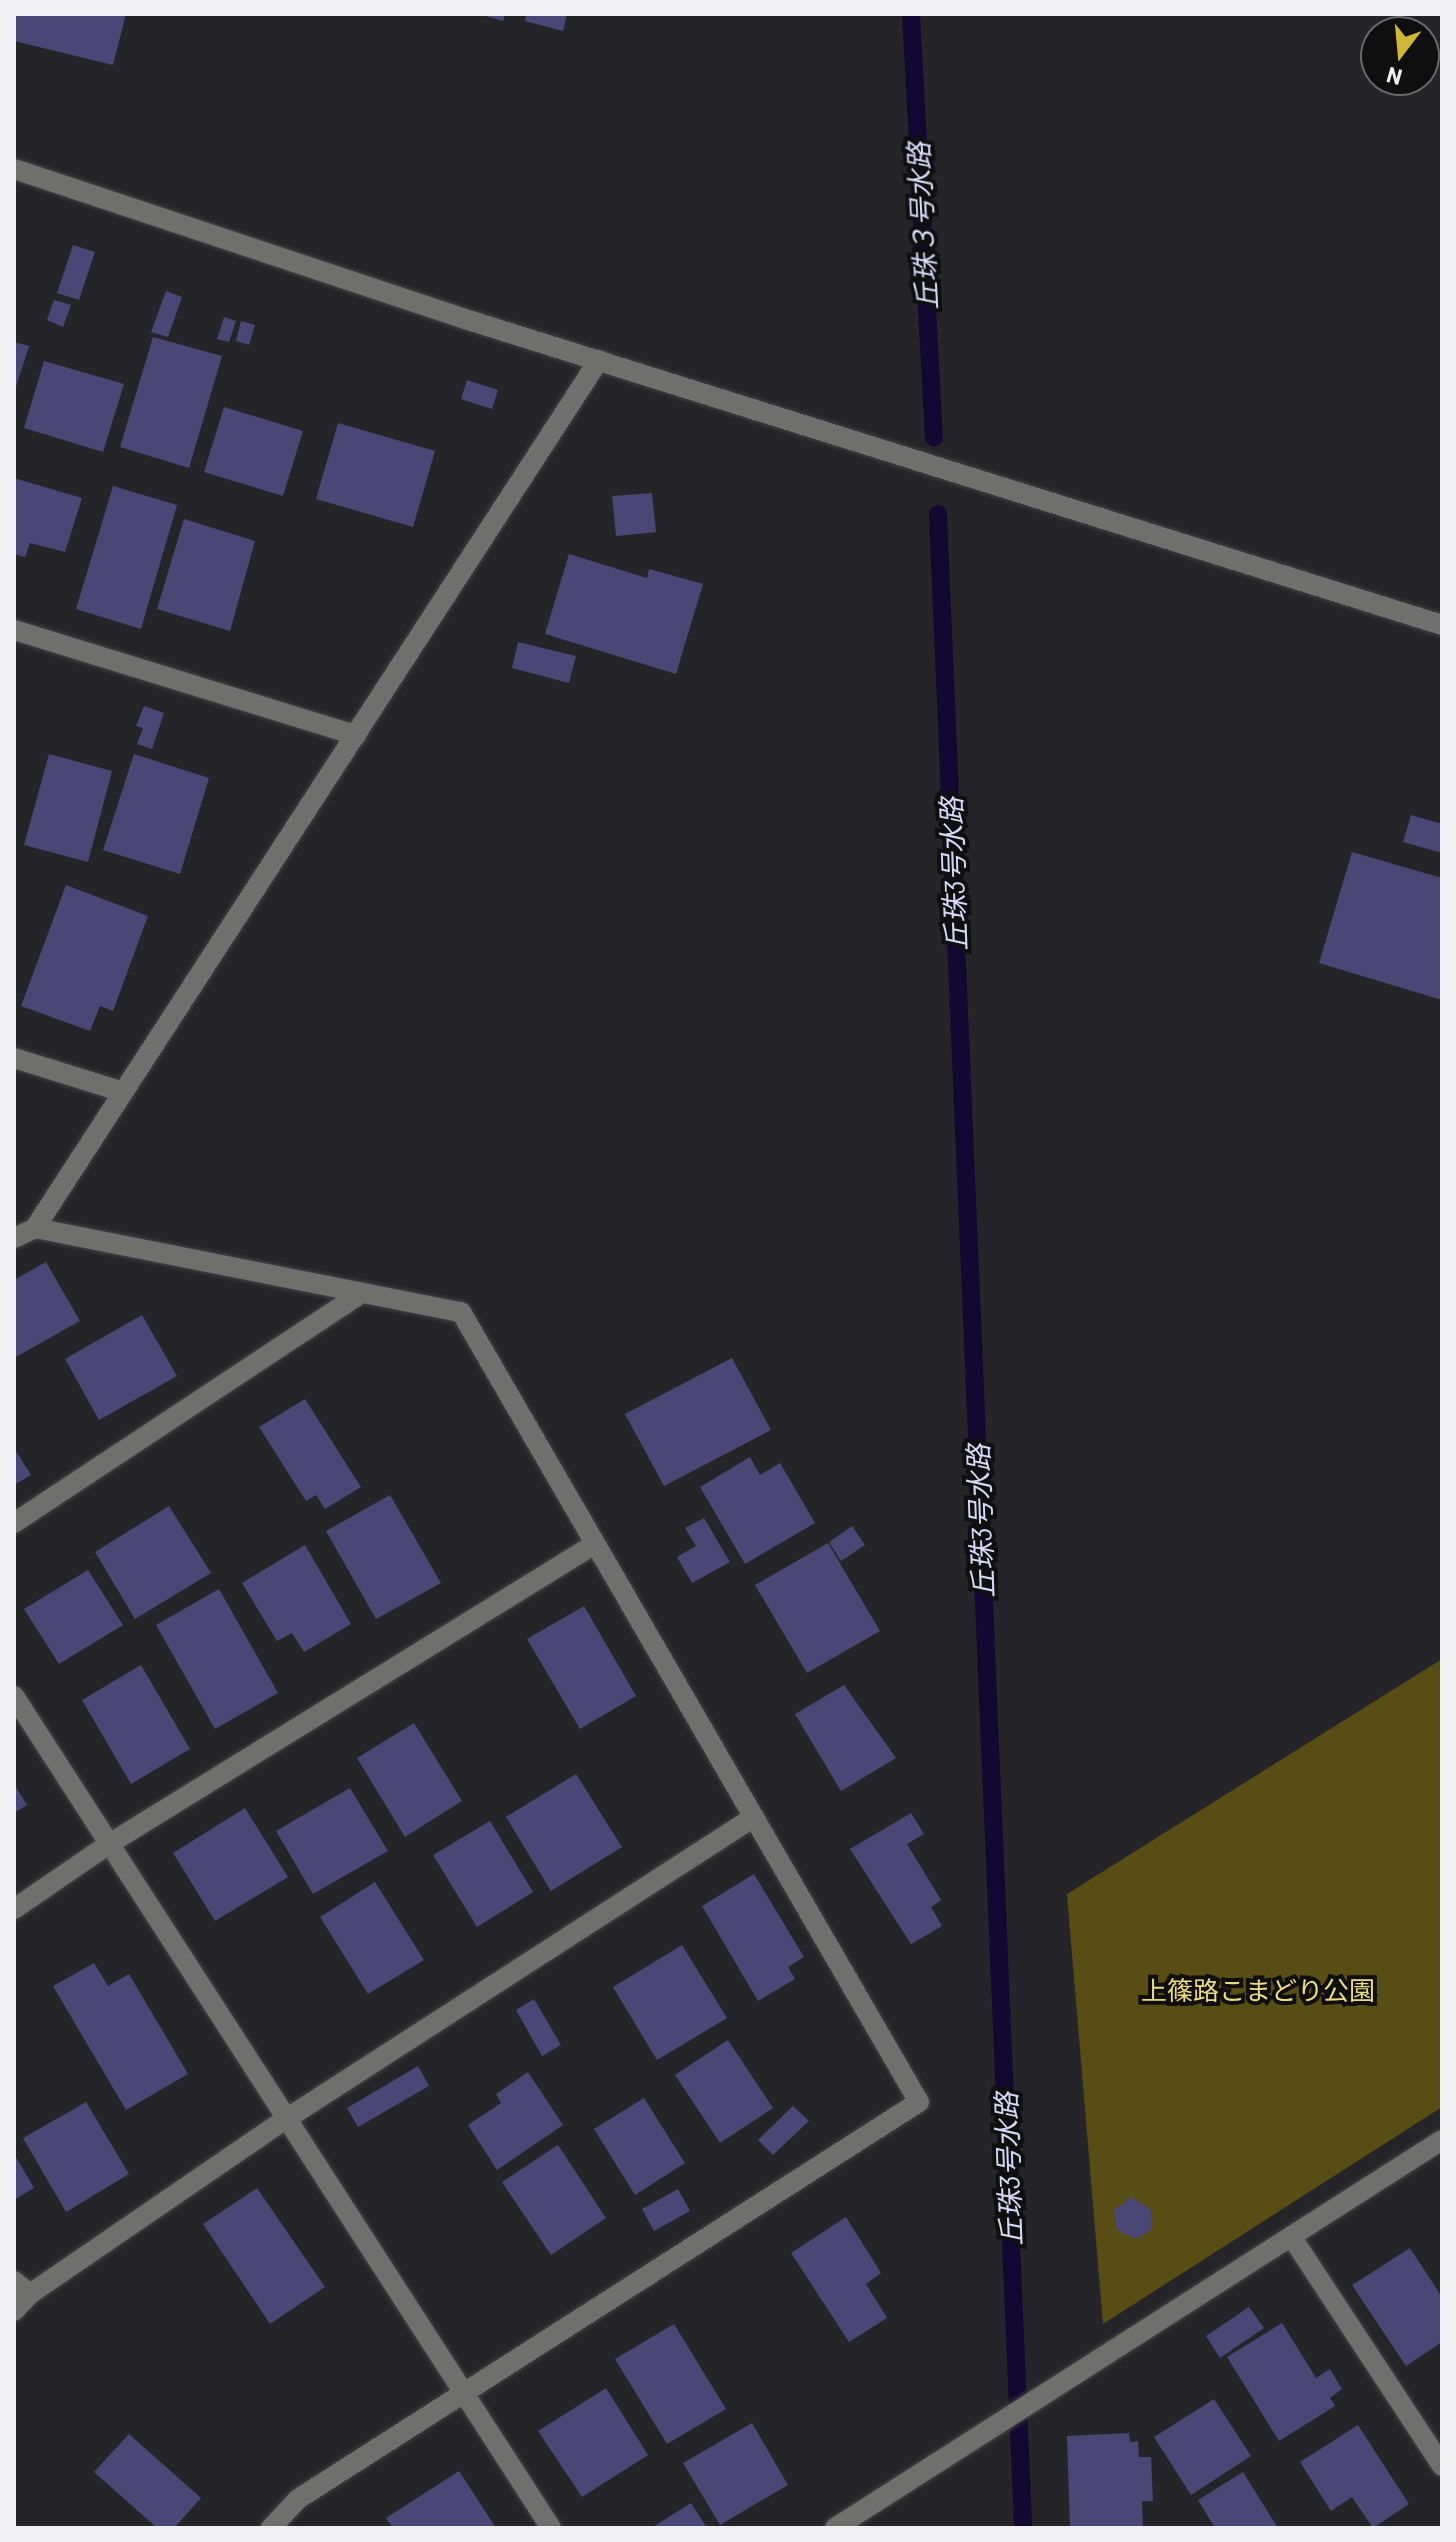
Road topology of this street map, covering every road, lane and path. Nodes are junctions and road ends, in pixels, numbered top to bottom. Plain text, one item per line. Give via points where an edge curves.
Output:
1 (14, 169) edge
2 (599, 360) junction
3 (1442, 625) edge
4 (14, 630) edge
5 (356, 735) junction
6 (14, 1058) edge
7 (123, 1092) junction
8 (35, 1228) junction
9 (14, 1238) edge
10 (362, 1293) junction
11 (14, 1523) edge
12 (595, 1544) junction
13 (14, 1696) edge
14 (754, 1817) junction
15 (109, 1844) junction
16 (14, 1909) edge
17 (286, 2119) junction
18 (1442, 2140) edge
19 (1291, 2236) junction
20 (22, 2287) edge
21 (14, 2311) edge
22 (462, 2392) junction
23 (1442, 2466) edge
24 (271, 2528) edge
25 (551, 2528) edge
26 (835, 2528) edge

1 - 2 street
2 - 3 street
2 - 5 street
4 - 5 street
5 - 7 street
6 - 7 street
7 - 8 street
8 - 9 street
8 - 10 street
10 - 11 street
10 - 12 street via 461,1312
12 - 14 street
12 - 15 street
13 - 15 street
14 - 17 street
14 - 22 street via 919,2102
15 - 16 street
15 - 17 street
17 - 20 street
17 - 22 street
18 - 19 street
19 - 23 street
19 - 26 street
20 - 21 street
22 - 24 street via 298,2499
22 - 25 street

